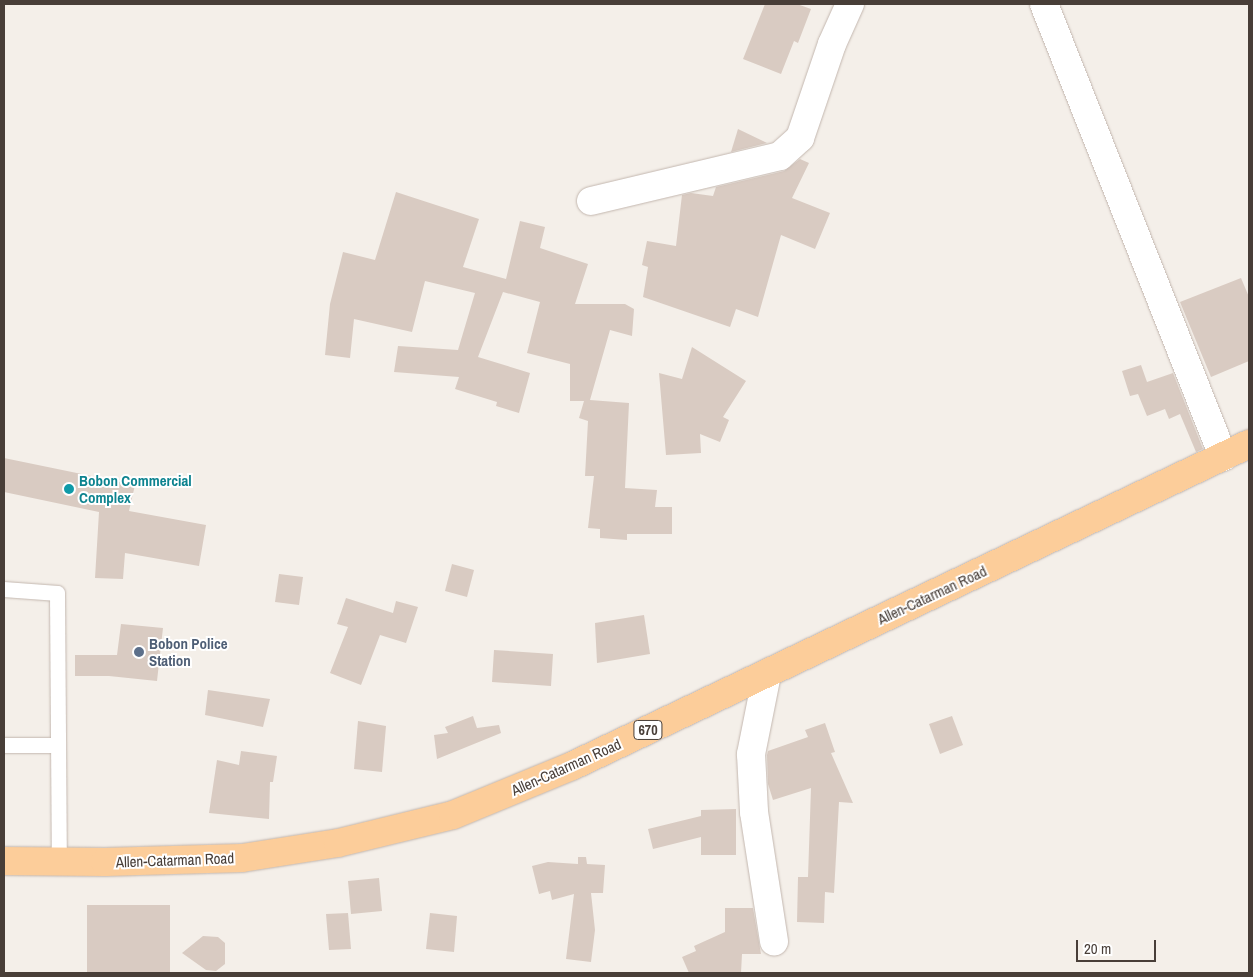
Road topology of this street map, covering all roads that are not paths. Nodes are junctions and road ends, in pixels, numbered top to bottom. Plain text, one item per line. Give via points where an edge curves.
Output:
1 (850, 4) edge
2 (1044, 4) edge
3 (591, 201) dead end
4 (1249, 444) edge
5 (1223, 457) junction
6 (4, 589) edge
7 (767, 674) junction
8 (4, 745) edge
9 (58, 745) junction
10 (4, 861) edge
11 (59, 862) junction
12 (774, 941) dead end

1 - 3 street via 832,44 800,138 780,156
2 - 5 street
4 - 5 main road, Allen-Catarman Road / 670
5 - 7 main road, Allen-Catarman Road / 670
6 - 9 lane via 57,593
7 - 11 main road, Allen-Catarman Road / 670 via 572,766 453,815 338,843 242,858
7 - 12 street via 751,754 754,812
8 - 9 lane
9 - 11 lane
10 - 11 main road, Allen-Catarman Road / 670

